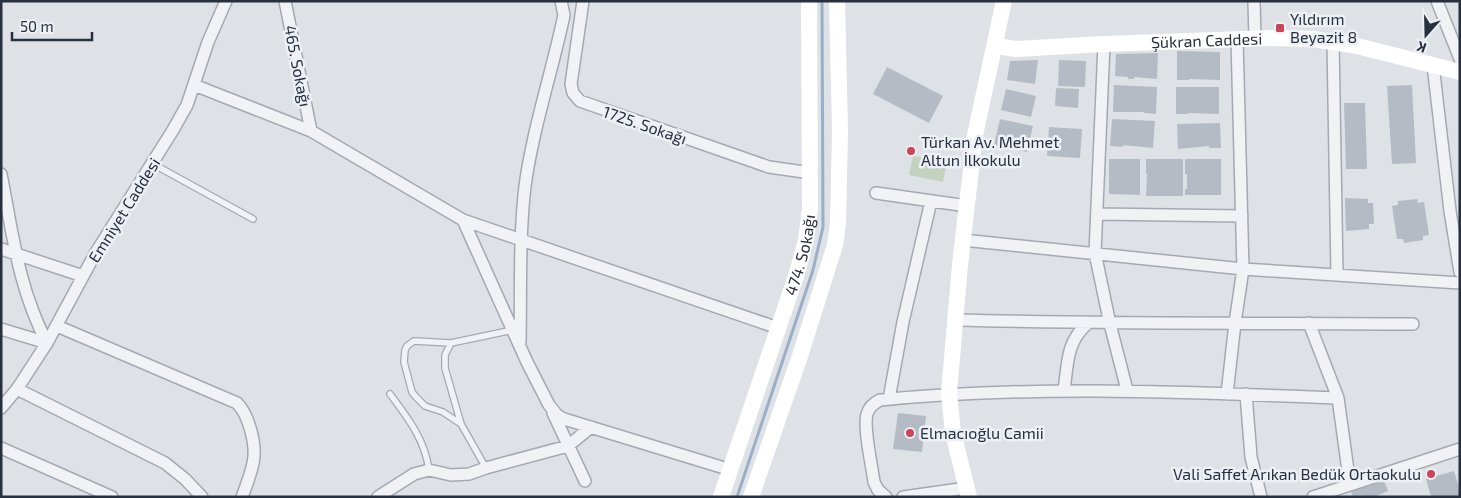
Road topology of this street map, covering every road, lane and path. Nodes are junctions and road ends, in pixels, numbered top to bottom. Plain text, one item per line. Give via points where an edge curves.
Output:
1 (226, 1) edge
2 (285, 1) edge
3 (561, 1) edge
4 (583, 1) edge
5 (809, 1) edge
6 (837, 1) edge
7 (1004, 1) edge
8 (1254, 1) edge
9 (1436, 1) edge
10 (1255, 39) junction
11 (1237, 40) junction
12 (1333, 41) junction
13 (1104, 44) junction
14 (996, 46) junction
15 (1460, 58) edge
16 (1433, 65) junction
17 (1460, 72) edge
18 (194, 85) junction
19 (311, 131) junction
20 (153, 164) junction
21 (811, 173) junction
22 (2, 180) edge
23 (876, 193) dead end
24 (931, 201) junction
25 (967, 206) junction
26 (1097, 214) junction
27 (1242, 216) junction
28 (253, 219) dead end
29 (463, 220) junction
30 (521, 239) junction
31 (963, 240) junction
32 (1, 249) edge
33 (1095, 253) junction
34 (16, 254) junction
35 (1244, 270) junction
36 (1460, 272) edge
37 (83, 276) junction
38 (1337, 276) junction
39 (1460, 284) edge
40 (956, 320) junction
41 (1088, 323) junction
42 (1235, 323) junction
43 (1309, 323) junction
44 (1110, 324) junction
45 (1413, 324) dead end
46 (57, 326) junction
47 (1, 328) edge
48 (778, 328) junction
49 (512, 330) junction
50 (47, 343) junction
51 (451, 343) junction
52 (520, 347) junction
53 (17, 389) junction
54 (1064, 390) junction
55 (1128, 390) junction
56 (949, 393) junction
57 (390, 394) dead end
58 (1227, 394) junction
59 (1246, 394) junction
60 (1338, 398) junction
61 (889, 399) junction
62 (1, 408) edge
63 (552, 410) junction
64 (461, 424) junction
65 (591, 427) junction
66 (568, 446) junction
67 (1, 448) edge
68 (1460, 449) edge
69 (486, 468) junction
70 (429, 470) junction
71 (731, 470) junction
72 (585, 481) dead end
73 (1350, 485) junction
74 (968, 492) edge
75 (1336, 493) edge
76 (934, 495) edge
77 (112, 497) edge
78 (202, 497) edge
79 (242, 497) edge
80 (378, 497) edge
81 (721, 497) edge
82 (751, 497) edge
83 (886, 497) edge
84 (902, 497) edge
85 (1261, 497) edge
86 (1313, 497) edge

1 - 18 street, Emniyet Caddesi
2 - 19 street, 465. Sokağı
3 - 30 street via 564,15 530,156
4 - 21 street, 1725. Sokağı via 571,84 580,102 769,167
5 - 21 street, 474. Sokağı
6 - 82 street, 474. Sokağı via 840,132 835,245
7 - 14 street
8 - 10 street
9 - 15 street
10 - 11 street, Şükran Caddesi
10 - 12 street, Şükran Caddesi
11 - 13 street, Şükran Caddesi
11 - 27 street
12 - 16 street, Şükran Caddesi
12 - 38 street
13 - 14 street, Şükran Caddesi via 1016,49
13 - 26 street
14 - 25 street via 976,135
16 - 17 street, Şükran Caddesi
16 - 36 street
18 - 19 street
18 - 20 street, Emniyet Caddesi via 187,105
19 - 29 street
20 - 28 lane
20 - 37 street, Emniyet Caddesi
21 - 48 street, 474. Sokağı via 806,240
22 - 34 street
23 - 24 street
24 - 25 street
24 - 61 street
25 - 31 street
26 - 27 street
26 - 33 street
27 - 35 street
29 - 30 street
29 - 49 street
30 - 48 street
30 - 52 street
31 - 33 street
31 - 40 street
32 - 34 street
33 - 35 street
33 - 44 street
34 - 37 street
34 - 50 street via 26,296
35 - 38 street
35 - 42 street
37 - 46 street, Emniyet Caddesi
38 - 39 street
40 - 41 street
40 - 56 street
41 - 44 street
41 - 54 street via 1071,345
42 - 43 street
42 - 44 street
42 - 58 street
43 - 45 street
43 - 60 street
44 - 55 street
46 - 50 street, Emniyet Caddesi
46 - 79 street via 237,402 249,420 254,461
47 - 50 street
48 - 71 street, 474. Sokağı
49 - 51 lane
49 - 52 street
50 - 53 street, Emniyet Caddesi
51 - 64 lane via 445,355 445,368
51 - 64 lane via 414,341 407,346 403,358 416,397 425,406 443,412
52 - 63 street
53 - 62 street, Emniyet Caddesi
53 - 78 street via 165,463
54 - 55 street
54 - 56 street
55 - 58 street
56 - 61 street
56 - 74 street via 953,433
57 - 70 lane via 421,439
58 - 59 street
59 - 60 street
59 - 85 street via 1251,457
60 - 73 street
61 - 83 street via 880,400 872,406 866,423 874,482
63 - 65 street via 560,417
63 - 66 street
64 - 69 lane
65 - 66 street
65 - 71 street
66 - 69 street
66 - 72 street
67 - 77 street
68 - 73 street
69 - 70 street via 460,475
70 - 80 street via 414,474
71 - 81 street, 474. Sokağı
73 - 75 street
74 - 76 street
75 - 86 street
76 - 84 street

